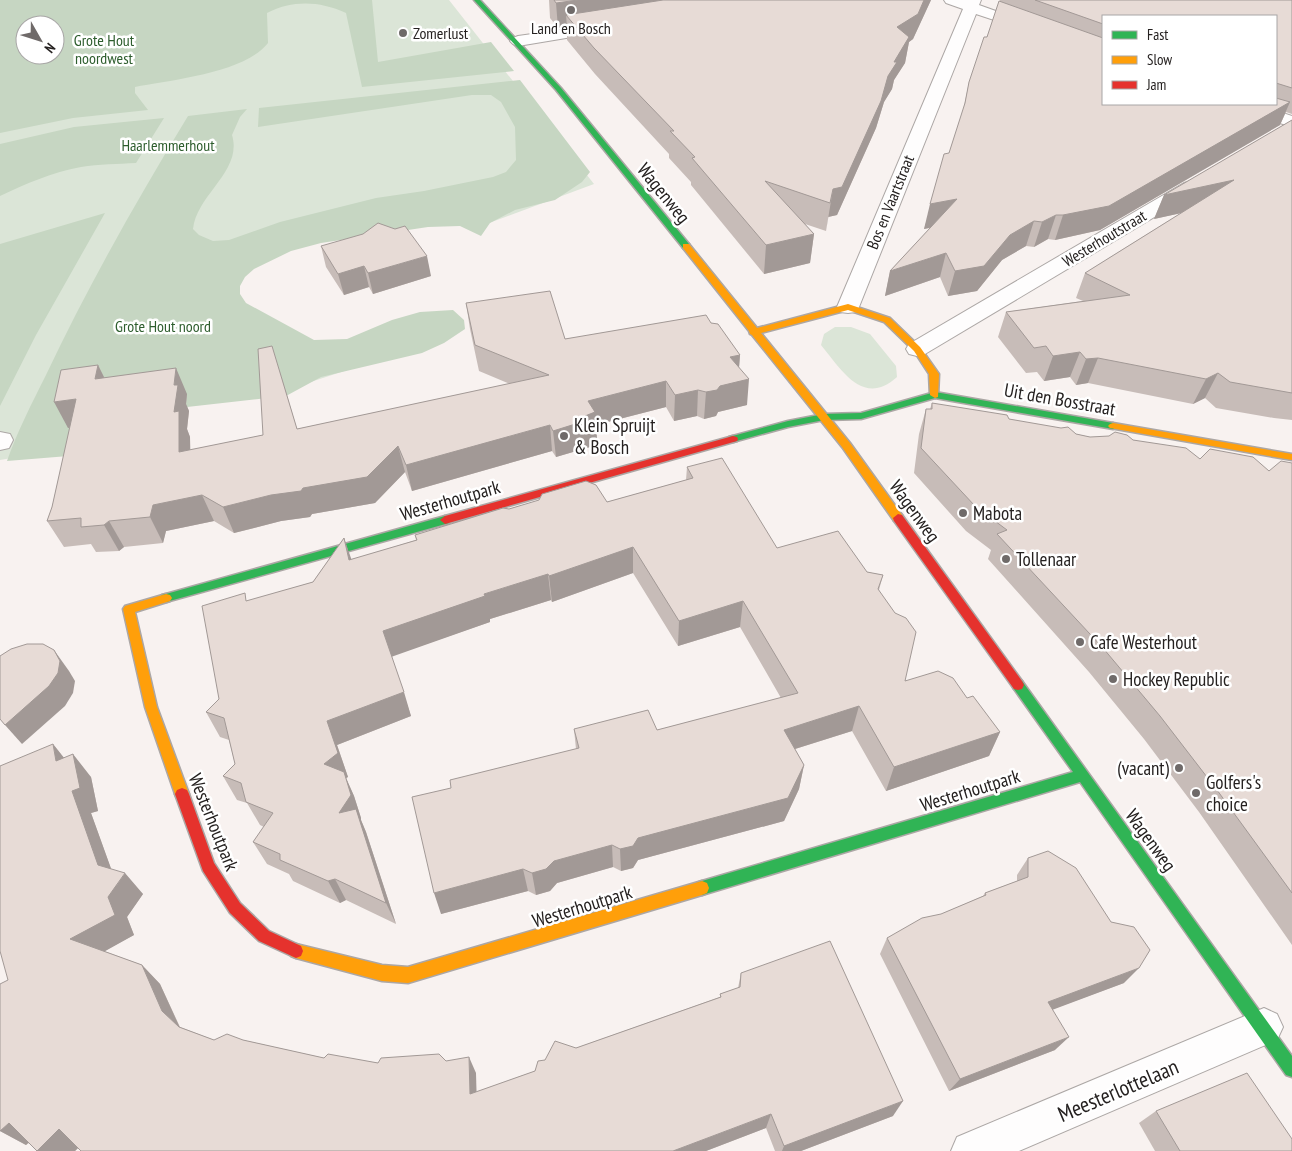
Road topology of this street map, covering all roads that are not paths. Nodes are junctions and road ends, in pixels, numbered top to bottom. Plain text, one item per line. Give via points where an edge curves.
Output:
1 (477, 0) edge
2 (951, 0) edge
3 (972, 3) edge
4 (616, 26) edge
5 (1041, 32) edge
6 (518, 41) junction
7 (1243, 105) edge
8 (1292, 122) edge
9 (1292, 126) edge
10 (1275, 137) edge
11 (1207, 177) edge
12 (848, 307) junction
13 (753, 332) junction
14 (917, 349) junction
15 (935, 395) junction
16 (824, 417) junction
17 (1292, 457) edge
18 (1083, 775) junction
19 (1264, 1027) junction
20 (1292, 1068) edge
21 (972, 1151) edge

1 - 6 street, Wagenweg
2 - 3 street
3 - 5 street
3 - 12 street, Bos en Vaartstraat
4 - 6 street
6 - 13 street, Wagenweg
7 - 8 street
9 - 10 street
11 - 14 street, Westerhoutstraat
12 - 13 street
12 - 14 street via 887,320
13 - 16 street, Wagenweg
14 - 15 street via 934,374
15 - 16 street, Uit den Bosstraat via 860,416
15 - 17 street, Uit den Bosstraat
16 - 18 street, Wagenweg
16 - 18 street, Westerhoutpark via 778,426 129,609 151,707 208,866 235,908 264,936 298,952 382,973 408,975
18 - 19 street, Wagenweg
19 - 20 street, Wagenweg
19 - 21 street, Meesterlottelaan

